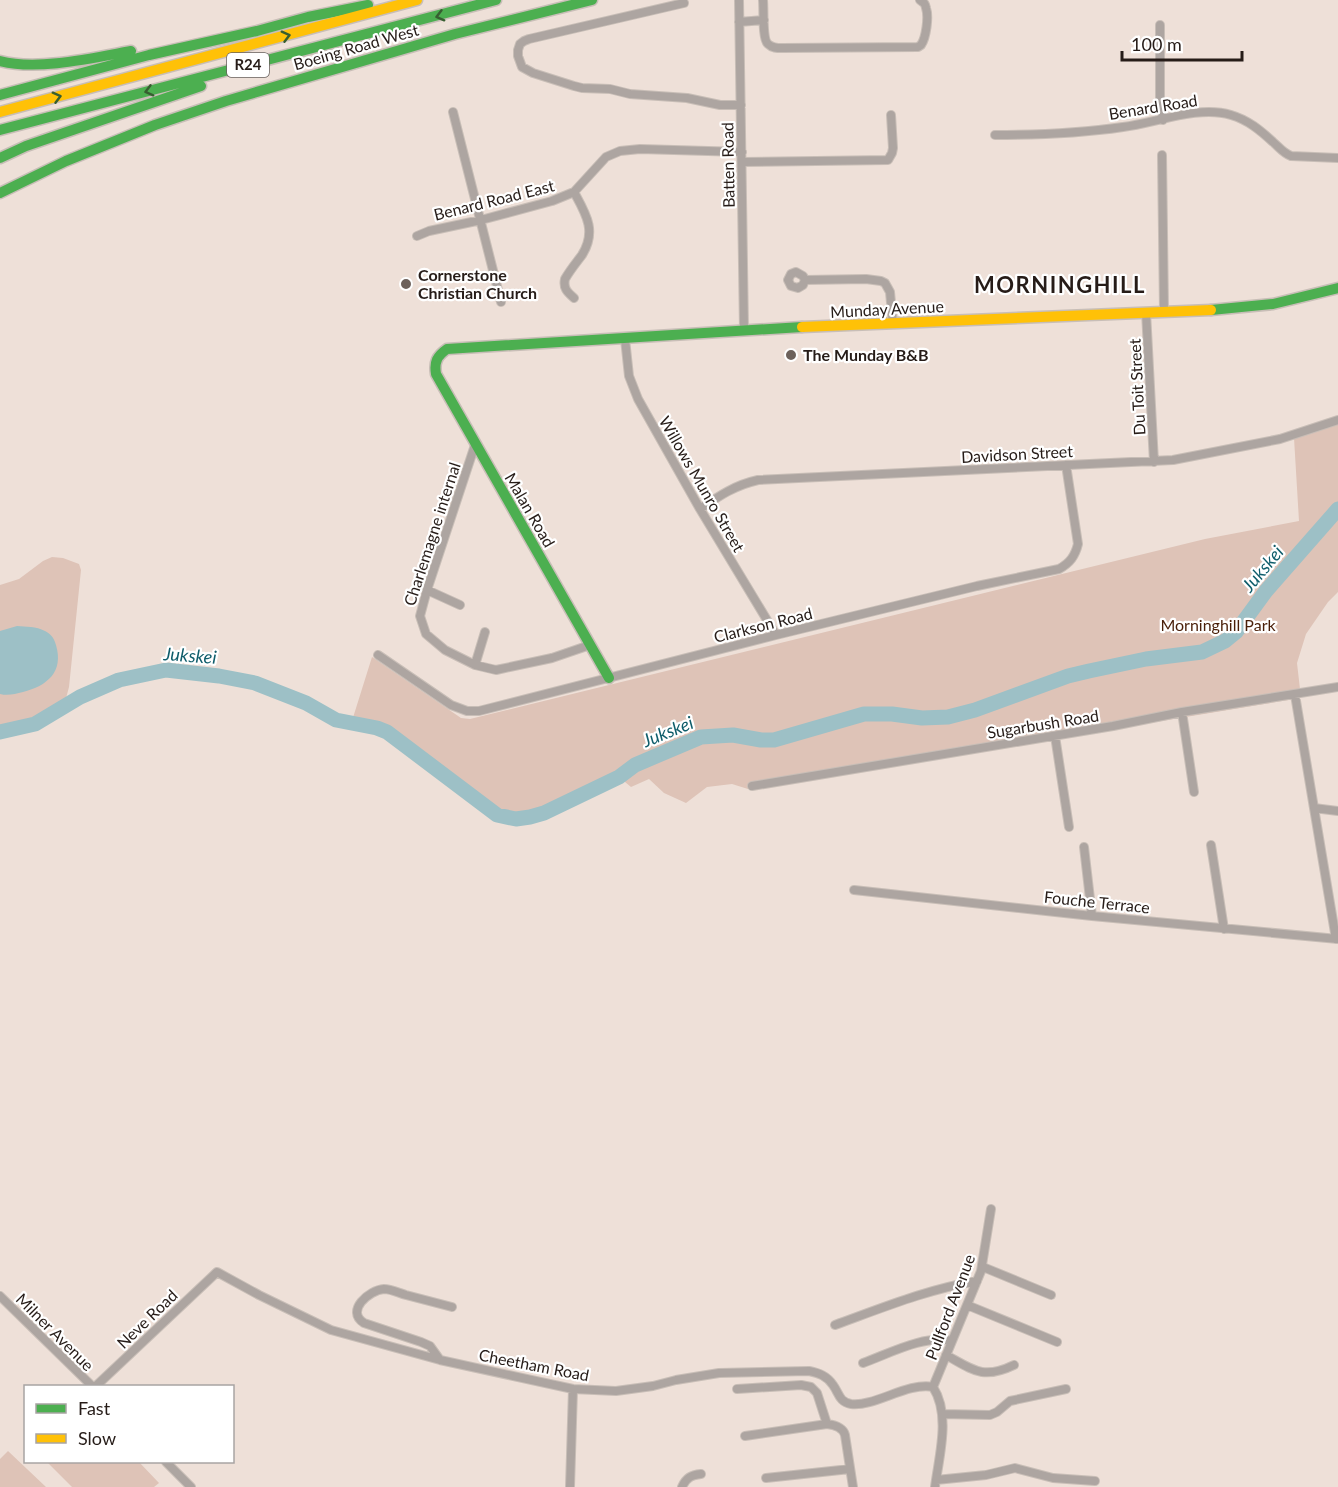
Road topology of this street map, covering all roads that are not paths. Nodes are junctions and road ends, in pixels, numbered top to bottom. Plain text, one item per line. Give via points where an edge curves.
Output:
1 (398, 0) edge
2 (417, 0) edge
3 (496, 0) edge
4 (592, 0) edge
5 (739, 0) edge
6 (763, 0) edge
7 (920, 0) edge
8 (684, 3) dead end
9 (764, 20) junction
10 (739, 22) junction
11 (1160, 25) dead end
12 (257, 31) junction
13 (297, 52) junction
14 (0, 61) edge
15 (0, 95) edge
16 (741, 105) junction
17 (0, 112) edge
18 (453, 112) dead end
19 (891, 115) dead end
20 (1165, 119) junction
21 (0, 130) edge
22 (994, 135) dead end
23 (742, 152) junction
24 (1162, 155) dead end
25 (0, 158) edge
26 (1338, 158) edge
27 (742, 162) junction
28 (574, 192) junction
29 (0, 193) edge
30 (481, 220) junction
31 (417, 236) dead end
32 (805, 280) dead end
33 (1338, 288) edge
34 (574, 298) dead end
35 (501, 302) dead end
36 (1164, 311) junction
37 (1146, 312) junction
38 (893, 324) junction
39 (744, 330) junction
40 (625, 339) junction
41 (437, 356) joint
42 (1338, 420) edge
43 (475, 445) junction
44 (1154, 462) junction
45 (1066, 465) junction
46 (700, 510) junction
47 (427, 590) junction
48 (460, 605) dead end
49 (485, 632) dead end
50 (776, 635) junction
51 (590, 645) junction
52 (378, 655) dead end
53 (475, 665) junction
54 (609, 678) junction
55 (1338, 687) edge
56 (1295, 695) junction
57 (1182, 712) junction
58 (1055, 736) junction
59 (752, 786) dead end
60 (1194, 792) dead end
61 (1314, 808) junction
62 (1338, 811) edge
63 (1069, 827) dead end
64 (1211, 845) dead end
65 (1084, 847) dead end
66 (854, 890) dead end
67 (1092, 916) junction
68 (1224, 929) junction
69 (1337, 939) edge
70 (992, 1209) dead end
71 (983, 1267) junction
72 (217, 1272) joint
73 (977, 1281) junction
74 (1050, 1295) dead end
75 (0, 1296) edge
76 (967, 1305) junction
77 (452, 1307) dead end
78 (835, 1325) dead end
79 (952, 1341) junction
80 (1057, 1342) dead end
81 (946, 1355) junction
82 (440, 1359) junction
83 (863, 1363) dead end
84 (1014, 1365) dead end
85 (91, 1385) edge
86 (97, 1385) edge
87 (933, 1387) junction
88 (573, 1389) junction
89 (737, 1389) dead end
90 (1066, 1389) dead end
91 (942, 1414) junction
92 (827, 1424) junction
93 (745, 1436) dead end
94 (168, 1463) edge
95 (850, 1469) junction
96 (701, 1474) dead end
97 (766, 1478) dead end
98 (1095, 1480) dead end
99 (935, 1484) edge
100 (191, 1487) edge
101 (570, 1487) edge
102 (682, 1487) edge
103 (852, 1487) edge

1 - 12 main road
17 -> 2 main road, R24
3 -> 13 main road, R24
4 - 29 main road, Boeing Road West via 455,34 226,101 75,157
5 - 10 street, Batten Road
6 - 9 street
7 - 9 street via 927,12 924,42 918,47 774,48 764,39
8 - 16 street via 524,40 520,44 519,62 533,73 582,88
9 - 10 street
10 - 16 street, Batten Road
11 - 20 street
12 - 14 main road via 33,65
12 - 15 main road
13 -> 21 main road, R24
13 - 25 main road
16 - 23 street, Batten Road
18 - 30 street
19 - 27 street via 893,148 888,160
20 - 22 street, Benard Road via 1106,129
20 - 26 street, Benard Road via 1197,113 1228,114 1256,127 1290,156
23 - 27 street, Batten Road
23 - 28 street, Benard Road East via 620,151 606,158
24 - 36 street
27 - 39 street, Batten Road
28 - 30 street, Benard Road East
28 - 34 street via 586,214 590,234 565,279 565,289
30 - 31 street, Benard Road East
30 - 35 street
32 - 38 street via 881,281 890,292
33 - 36 main road, Munday Avenue via 1260,306
36 - 37 main road, Munday Avenue
37 - 38 main road, Munday Avenue
37 - 44 street, Du Toit Street
38 - 39 main road, Munday Avenue
39 - 40 main road, Munday Avenue
40 - 41 main road, Munday Avenue via 447,349
40 - 46 street, Willows Munro Street via 634,390
41 - 43 main road, Malan Road via 436,374
42 - 44 street, Davidson Street via 1256,445
43 - 47 street, Charlemagne internal
43 - 51 main road, Malan Road
44 - 45 street, Davidson Street
45 - 46 street, Davidson Street via 769,479 735,487
45 - 50 street, Clarkson Road via 1078,544 1066,565
46 - 50 street, Willows Munro Street
47 - 48 street
47 - 53 street, Charlemagne internal via 420,616 426,634 445,650
49 - 53 street
50 - 54 street, Clarkson Road
51 - 53 street, Charlemagne internal via 496,670
51 - 54 main road, Malan Road
52 - 54 street, Clarkson Road via 451,705 467,711 489,709
55 - 56 street, Sugarbush Road
56 - 57 street, Sugarbush Road
56 - 61 street
57 - 58 street, Sugarbush Road
57 - 60 street
58 - 59 street, Sugarbush Road
58 - 63 street
61 - 62 street
61 - 69 street
64 - 68 street
65 - 67 street
66 - 67 street, Fouche Terrace
67 - 68 street, Fouche Terrace
68 - 69 street, Fouche Terrace
70 - 71 street, Pullford Avenue
71 - 73 street, Pullford Avenue
71 - 74 street
72 - 82 street, Cheetham Road via 332,1330
72 - 86 street, Neve Road
73 - 76 street, Pullford Avenue
73 - 78 street via 921,1294
75 - 85 street, Milner Avenue
76 - 79 street, Pullford Avenue
76 - 80 street
77 - 82 street via 386,1289 364,1299 357,1308 356,1315 364,1323 430,1346
79 - 81 street, Pullford Avenue
79 - 83 street via 933,1340
81 - 84 street via 981,1372 995,1373
81 - 87 street, Pullford Avenue
82 - 88 street, Cheetham Road
87 - 88 street, Cheetham Road via 911,1389 860,1404 848,1403 838,1397 828,1379 809,1371 719,1373 616,1391
87 - 91 street
88 - 101 street
89 - 92 street via 811,1387 819,1396
90 - 91 street via 1010,1401 990,1415
91 - 99 street
92 - 93 street
92 - 95 street via 844,1432
94 - 100 street
95 - 97 street
95 - 103 street
96 - 102 street via 691,1475
98 - 99 street via 1053,1478 1015,1468

